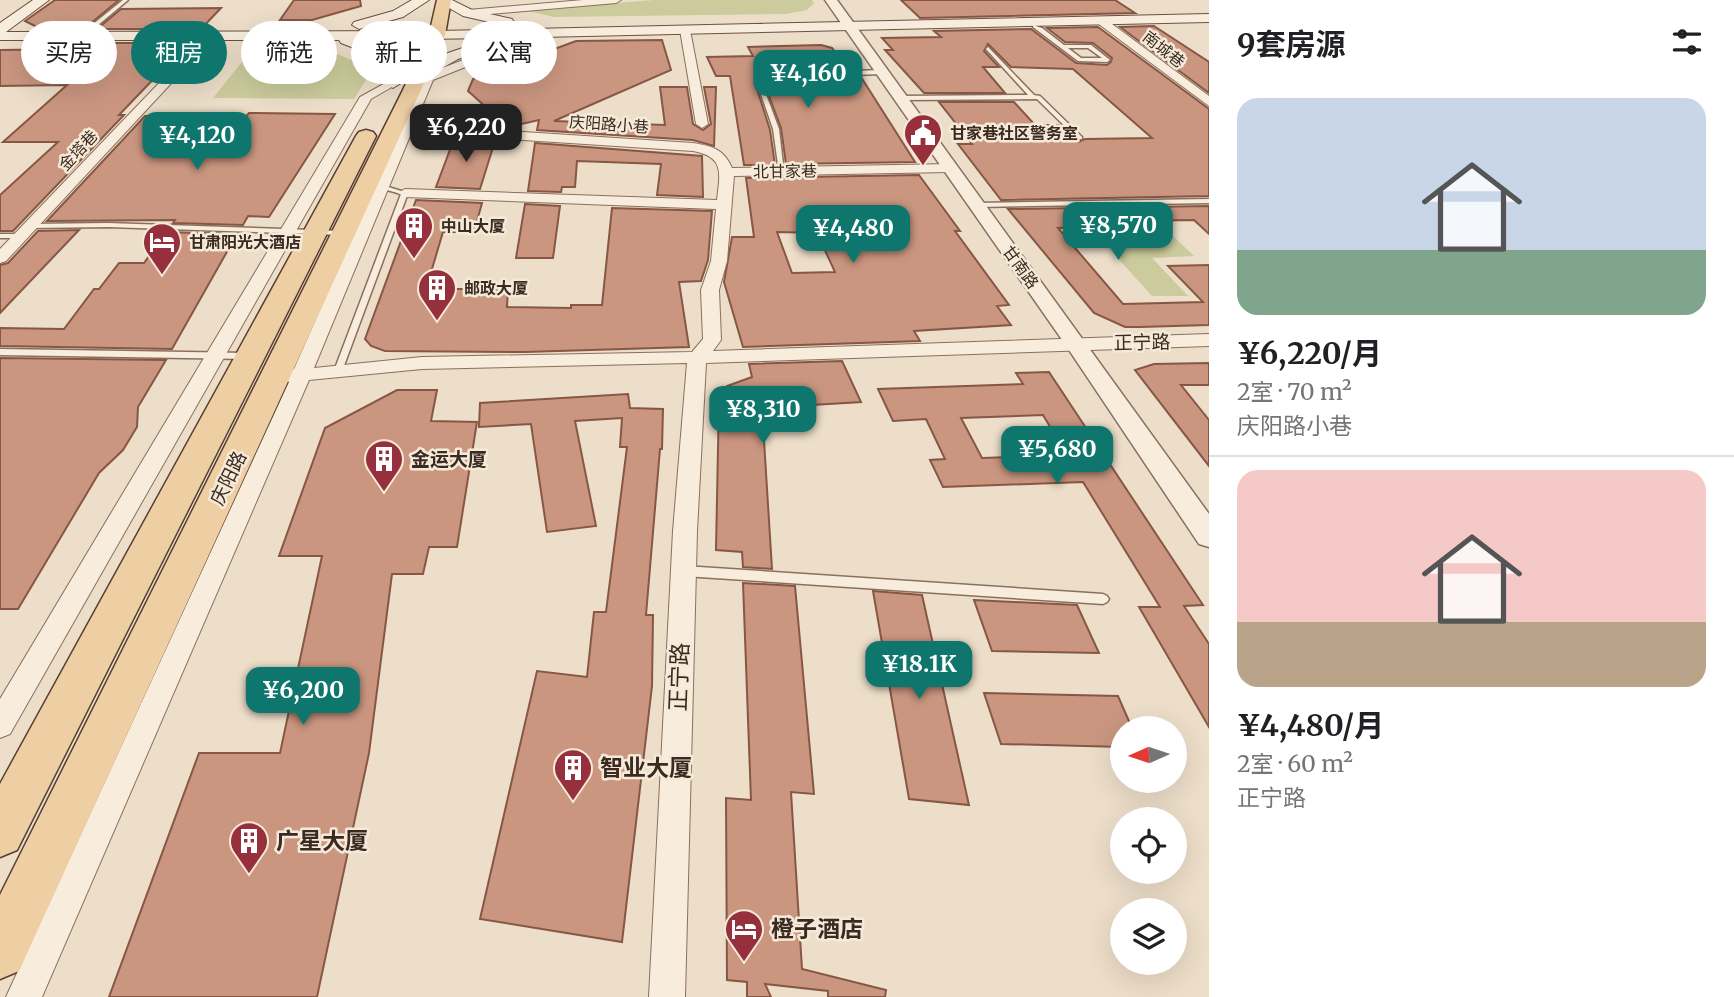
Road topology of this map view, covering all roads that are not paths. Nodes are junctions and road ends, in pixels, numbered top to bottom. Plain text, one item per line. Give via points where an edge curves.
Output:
1 (31, 0) edge
2 (42, 0) edge
3 (126, 0) edge
4 (444, 0) edge
5 (616, 0) edge
6 (831, 0) edge
7 (598, 1) edge
8 (468, 13) junction
9 (1209, 15) edge
10 (423, 16) edge
11 (0, 20) edge
12 (1100, 20) junction
13 (100, 21) edge
14 (469, 21) edge
15 (501, 21) edge
16 (847, 23) junction
17 (1035, 26) dead end
18 (337, 28) edge
19 (337, 28) edge
20 (557, 29) edge
21 (557, 29) edge
22 (0, 30) edge
23 (21, 30) edge
24 (117, 30) edge
25 (685, 30) junction
26 (241, 31) edge
27 (131, 35) edge
28 (0, 36) edge
29 (1062, 47) junction
30 (988, 48) dead end
31 (784, 62) dead end
32 (882, 72) junction
33 (165, 84) edge
34 (413, 84) edge
35 (416, 84) edge
36 (761, 89) dead end
37 (1032, 97) junction
38 (901, 98) junction
39 (1209, 102) edge
40 (702, 124) dead end
41 (399, 132) junction
42 (1080, 138) dead end
43 (950, 168) junction
44 (727, 172) junction
45 (782, 172) junction
46 (385, 187) junction
47 (1209, 201) edge
48 (724, 205) junction
49 (977, 205) junction
50 (27, 231) junction
51 (316, 231) junction
52 (0, 236) edge
53 (0, 258) edge
54 (1209, 340) edge
55 (1076, 343) junction
56 (0, 352) edge
57 (215, 356) junction
58 (698, 358) junction
59 (277, 369) junction
60 (338, 371) junction
61 (1209, 536) edge
62 (684, 571) junction
63 (1103, 598) dead end
64 (0, 725) edge
65 (0, 833) edge
66 (0, 952) edge
67 (24, 997) edge
68 (667, 997) edge

1 - 11 main road
2 - 22 main road
3 - 13 lane
4 - 8 main road
4 - 10 main road, 庆阳路
5 - 7 street
6 - 16 street, 甘南路
7 - 8 street
8 - 15 main road
9 - 12 main road
9 - 16 main road
10 - 14 main road
10 - 18 main road
10 - 19 main road via 398,14
12 - 16 main road
12 - 39 street, 南城巷
16 - 20 main road
16 - 25 main road
16 - 32 street, 甘南路
17 - 29 lane
21 - 25 main road
22 - 23 main road
24 - 26 main road
25 - 40 street
27 - 28 main road
29 - 29 lane via 1080,60 1107,60 1089,46
30 - 37 lane
31 - 32 lane via 794,75
32 - 38 street, 甘南路
33 - 50 street, 金塔巷
34 - 51 main road, 庆阳路
35 - 41 main road, 庆阳路
36 - 45 lane via 776,129
37 - 38 lane
37 - 42 lane via 1038,97
38 - 43 street, 甘南路
41 - 44 street, 庆阳路小巷 via 693,147 721,157
41 - 46 main road, 庆阳路
43 - 45 street, 北甘家巷
43 - 49 street, 甘南路
44 - 45 street, 北甘家巷
44 - 48 street, 北甘家巷
46 - 48 street
46 - 51 main road, 庆阳路
46 - 59 street
46 - 60 lane
47 - 49 lane
48 - 58 street, 北甘家巷 via 719,261 710,290 712,340
49 - 55 street, 甘南路
50 - 51 lane via 108,225
50 - 52 lane
50 - 53 street, 金塔巷
51 - 57 street
51 - 59 main road, 庆阳路
54 - 55 street, 正宁路
55 - 58 street, 正宁路
55 - 61 street, 甘南路
56 - 57 lane
57 - 59 lane
57 - 64 street
58 - 60 street, 正宁路 via 422,363
58 - 62 street, 正宁路
59 - 60 street, 正宁路
59 - 65 main road, 庆阳路
59 - 66 main road, 庆阳路
59 - 67 street
62 - 63 lane
62 - 68 street, 正宁路

